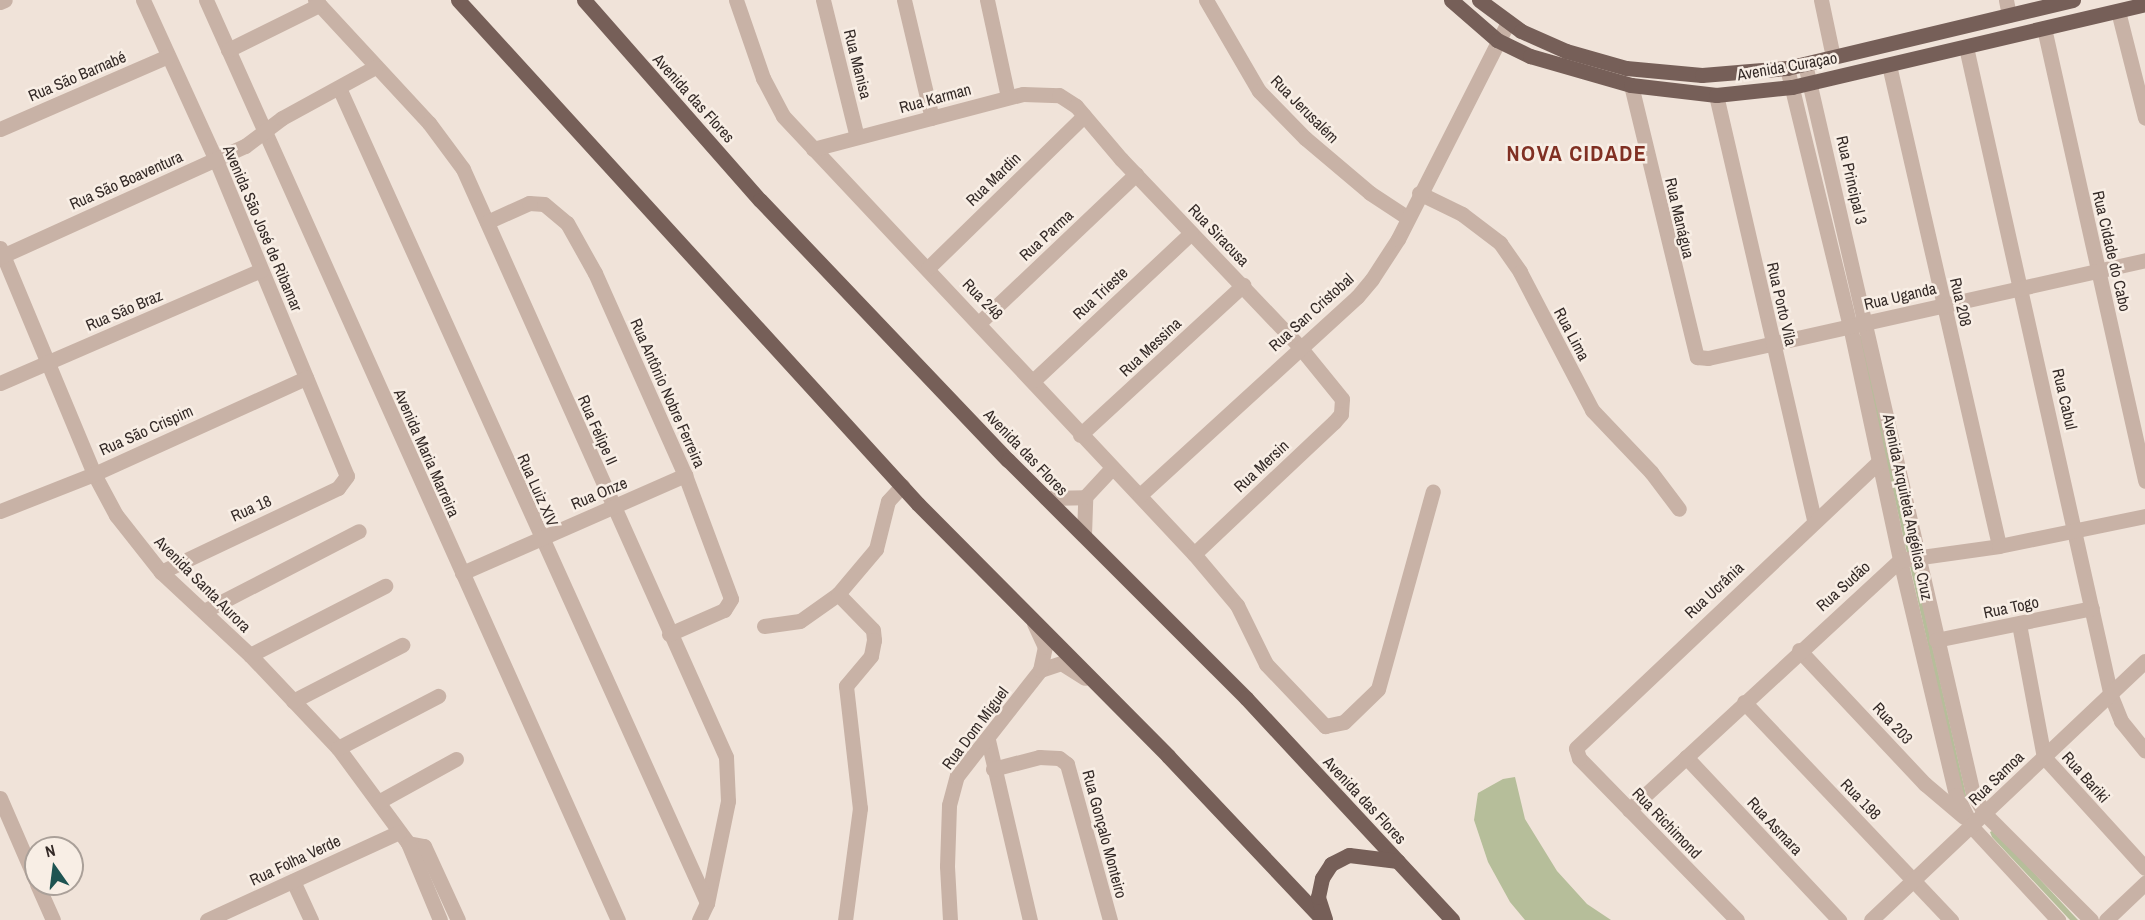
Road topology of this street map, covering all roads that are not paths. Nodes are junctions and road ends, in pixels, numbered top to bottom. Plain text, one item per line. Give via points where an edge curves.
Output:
1 (5, 0) edge
2 (143, 0) edge
3 (206, 0) edge
4 (458, 0) edge
5 (584, 0) edge
6 (823, 0) edge
7 (904, 0) edge
8 (987, 0) edge
9 (1206, 0) edge
10 (1451, 0) edge
11 (1479, 0) edge
12 (1821, 0) edge
13 (2073, 0) edge
14 (0, 2) edge
15 (317, 2) edge
16 (735, 3) edge
17 (2145, 4) edge
18 (2008, 8) edge
19 (2118, 11) junction
20 (1508, 22) junction
21 (2044, 28) junction
22 (1497, 40) junction
23 (1966, 46) junction
24 (228, 50) junction
25 (168, 57) junction
26 (1833, 57) junction
27 (1805, 64) junction
28 (1888, 65) junction
29 (375, 67) junction
30 (1787, 68) junction
31 (1810, 83) junction
32 (1630, 86) junction
33 (1792, 87) junction
34 (340, 90) junction
35 (1716, 95) junction
36 (1008, 97) junction
37 (1068, 99) joint
38 (1084, 116) junction
39 (932, 118) junction
40 (2145, 118) edge
41 (0, 129) edge
42 (264, 133) junction
43 (857, 137) junction
44 (813, 149) junction
45 (216, 160) junction
46 (1136, 174) junction
47 (1419, 193) junction
48 (1408, 218) junction
49 (487, 222) junction
50 (1191, 233) junction
51 (1, 253) edge
52 (2145, 260) edge
53 (928, 268) junction
54 (261, 270) junction
55 (2098, 272) junction
56 (1243, 285) junction
57 (2022, 289) junction
58 (1943, 305) junction
59 (1863, 306) joint
60 (980, 322) junction
61 (1867, 322) junction
62 (1850, 326) junction
63 (1772, 343) junction
64 (1299, 346) junction
65 (1697, 357) joint
66 (48, 362) junction
67 (306, 378) junction
68 (1034, 380) junction
69 (0, 383) edge
70 (1342, 399) joint
71 (1080, 435) junction
72 (1879, 460) junction
73 (1111, 469) junction
74 (346, 471) joint
75 (94, 474) junction
76 (685, 475) junction
77 (2145, 481) edge
78 (902, 486) junction
79 (1433, 491) dead end
80 (1140, 495) junction
81 (1085, 497) junction
82 (1046, 498) junction
83 (613, 507) junction
84 (1679, 509) dead end
85 (0, 511) edge
86 (2145, 516) edge
87 (1814, 520) junction
88 (2075, 530) junction
89 (359, 531) dead end
90 (1084, 535) junction
91 (539, 537) junction
92 (1999, 546) junction
93 (1194, 554) junction
94 (1920, 559) junction
95 (1900, 560) junction
96 (161, 572) junction
97 (462, 573) junction
98 (385, 586) dead end
99 (838, 594) junction
100 (2092, 608) junction
101 (204, 611) junction
102 (1034, 623) junction
103 (2019, 624) junction
104 (764, 626) dead end
105 (669, 634) junction
106 (1936, 640) junction
107 (402, 645) dead end
108 (1799, 650) junction
109 (250, 655) junction
110 (2145, 661) edge
111 (1040, 670) junction
112 (1095, 685) junction
113 (438, 696) dead end
114 (2111, 696) junction
115 (293, 701) junction
116 (1744, 702) junction
117 (988, 740) junction
118 (338, 748) junction
119 (1576, 748) joint
120 (2145, 751) edge
121 (1686, 757) junction
122 (2043, 757) junction
123 (456, 759) dead end
124 (993, 769) junction
125 (0, 798) edge
126 (378, 802) junction
127 (1629, 810) junction
128 (1984, 814) junction
129 (1968, 822) junction
130 (403, 838) junction
131 (24, 852) edge
132 (1398, 861) junction
133 (2145, 868) edge
134 (1912, 878) junction
135 (293, 880) junction
136 (2145, 883) edge
137 (43, 896) edge
138 (707, 903) junction
139 (53, 920) edge
140 (207, 920) edge
141 (311, 920) edge
142 (440, 920) edge
143 (458, 920) edge
144 (618, 920) edge
145 (699, 920) edge
146 (845, 920) edge
147 (950, 920) edge
148 (1030, 920) edge
149 (1110, 920) edge
150 (1325, 920) edge
151 (1452, 920) edge
152 (1737, 920) edge
153 (1839, 920) edge
154 (1871, 920) edge
155 (1951, 920) edge
156 (2058, 920) edge
157 (2091, 920) edge
158 (2106, 920) edge

1 - 14 street
2 - 25 street, Avenida São José de Ribamar
3 - 24 street, Avenida Maria Marreira
4 - 78 main road
5 - 82 main road, Avenida das Flores via 760,200
6 - 43 street, Rua Manisa
7 - 39 street
8 - 36 street
9 - 48 street, Rua Jerusalém via 1259,92 1313,145 1370,193
10 - 22 main road, Avenida Curaçao
11 - 20 main road, Avenida Curaçao
12 - 26 street
13 - 18 main road, Avenida Curaçao
15 - 24 street
15 - 29 street, Rua Felipe II
16 - 44 street, Rua 248 via 772,100
17 - 19 main road, Avenida Curaçao
18 - 26 main road, Avenida Curaçao
19 - 21 main road, Avenida Curaçao
19 - 40 street
20 - 22 street, Rua San Cristobal
20 - 30 main road, Avenida Curaçao via 1566,51 1626,68 1702,75
21 - 23 main road, Avenida Curaçao
21 - 55 street, Rua Cidade do Cabo
22 - 32 main road, Avenida Curaçao via 1561,67
22 - 47 street, Rua San Cristobal
23 - 28 main road, Avenida Curaçao
23 - 57 street, Rua Cabul
24 - 42 street, Avenida Maria Marreira
25 - 41 street, Rua São Barnabé
25 - 45 street, Avenida São José de Ribamar
26 - 27 main road, Avenida Curaçao
27 - 30 main road, Avenida Curaçao
27 - 31 street, Rua Principal 3
28 - 31 main road, Avenida Curaçao
28 - 58 street, Rua 208
29 - 34 street, Rua São Boaventura
29 - 49 street, Rua Felipe II via 449,147
30 - 33 street, Avenida Arquiteta Angélica Cruz
31 - 33 main road, Avenida Curaçao
31 - 59 street, Rua Principal 3
32 - 35 main road, Avenida Curaçao
32 - 65 street, Rua Manágua
33 - 35 main road, Avenida Curaçao
33 - 62 street, Avenida Arquiteta Angélica Cruz
34 - 42 street, Rua São Boaventura via 282,118
34 - 91 street, Rua Luiz XIV
35 - 63 street, Rua Porto Vila
36 - 37 street, Rua Karman via 1049,94
36 - 39 street, Rua Karman
37 - 38 street, Rua Siracusa
38 - 46 street, Rua Siracusa
38 - 53 street, Rua Mardin
39 - 43 street, Rua Karman
42 - 45 street, Rua São Boaventura
42 - 97 street, Avenida Maria Marreira
43 - 44 street, Rua Karman
44 - 53 street, Rua 248
45 - 51 street, Rua São Boaventura
45 - 54 street, Avenida São José de Ribamar
46 - 50 street, Rua Siracusa
46 - 60 street, Rua Parma
47 - 48 street, Rua San Cristobal
47 - 84 street, Rua Lima via 1462,214 1500,243 1520,272 1592,410 1651,472
48 - 64 street, Rua San Cristobal via 1357,297
49 - 76 street, Rua Antônio Nobre Ferreira via 529,203 544,204 567,223 595,273
49 - 83 street, Rua Felipe II
50 - 56 street, Rua Siracusa
50 - 68 street, Rua Trieste
51 - 66 street, Avenida Santa Aurora
52 - 55 street, Rua Uganda
53 - 60 street, Rua 248
54 - 66 street, Rua São Braz
54 - 67 street, Avenida São José de Ribamar
55 - 57 street, Rua Uganda
55 - 77 street, Rua Cidade do Cabo
56 - 64 street, Rua Siracusa
56 - 71 street, Rua Messina
57 - 58 street, Rua Uganda
57 - 88 street, Rua Cabul
58 - 61 street, Rua Uganda
58 - 92 street, Rua 208
59 - 61 street, Avenida Arquiteta Angélica Cruz
60 - 68 street, Rua 248
61 - 62 street, Rua Uganda
61 - 94 street, Avenida Arquiteta Angélica Cruz
62 - 63 street, Rua Uganda
62 - 72 street, Avenida Arquiteta Angélica Cruz
63 - 65 street, Rua Uganda
63 - 87 street, Rua Porto Vila
64 - 70 street, Rua Siracusa
64 - 80 street, Rua San Cristobal
66 - 69 street, Rua São Braz
66 - 75 street, Avenida Santa Aurora
67 - 74 street, Avenida São José de Ribamar
67 - 75 street, Rua São Crispim
68 - 71 street, Rua 248
70 - 93 street, Rua Mersin via 1341,414 1334,422
71 - 73 street, Rua 248
72 - 87 street, Rua Ucrânia
72 - 95 street, Avenida Arquiteta Angélica Cruz
73 - 80 street, Rua 248
73 - 81 street
74 - 96 street, Rua 18 via 346,480 338,488
75 - 85 street, Rua São Crispim
75 - 96 street, Avenida Santa Aurora via 122,524
76 - 83 street, Rua Onze
76 - 105 street, Rua Antônio Nobre Ferreira via 731,599 724,610
78 - 99 street via 888,501 876,549
78 - 102 main road
79 - 93 street, Rua 248 via 1378,690 1344,722 1334,726 1316,721 1266,664 1237,605
80 - 93 street, Rua 248
81 - 82 street
81 - 90 street
82 - 90 main road, Avenida das Flores
83 - 91 street, Rua Onze
83 - 105 street, Rua Felipe II
86 - 88 street
87 - 119 street, Rua Ucrânia
88 - 92 street
88 - 100 street, Rua Cabul
89 - 101 street
90 - 132 main road, Avenida das Flores via 1246,698
91 - 97 street, Rua Onze
91 - 138 street, Rua Luiz XIV
92 - 94 street
94 - 95 street
94 - 106 street, Avenida Arquiteta Angélica Cruz
95 - 108 street, Rua Sudão
95 - 129 street, Avenida Arquiteta Angélica Cruz
96 - 101 street, Avenida Santa Aurora
97 - 144 street, Avenida Maria Marreira
98 - 109 street
99 - 104 street via 800,621
99 - 146 street via 873,630 874,640 871,656 846,686 860,808
100 - 103 street, Rua Togo
100 - 114 street, Rua Cabul
101 - 109 street, Avenida Santa Aurora
102 - 111 street, Rua Dom Miguel via 1046,646
102 - 112 main road
103 - 106 street, Rua Togo
103 - 122 street, Rua Bariki
105 - 138 street, Rua Felipe II via 726,757 729,778 728,801
106 - 128 street, Avenida Arquiteta Angélica Cruz via 1969,781
107 - 115 street
108 - 116 street, Rua Sudão
108 - 129 street, Rua 203 via 1925,784
109 - 115 street, Avenida Santa Aurora
110 - 114 street, Rua Samoa
111 - 112 street via 1061,663
111 - 117 street, Rua Dom Miguel
112 - 150 main road
113 - 118 street
114 - 120 street, Rua Cabul via 2121,721
114 - 122 street, Rua Samoa
115 - 118 street, Avenida Santa Aurora
116 - 121 street, Rua Sudão
116 - 134 street, Rua 198
117 - 124 street
117 - 147 street, Rua Dom Miguel via 957,776 949,805 946,866
118 - 126 street, Avenida Santa Aurora
119 - 127 street, Rua Richimond via 1579,758
121 - 127 street, Rua Sudão
121 - 153 street, Rua Asmara
122 - 128 street, Rua Samoa
122 - 133 street, Rua Bariki
123 - 126 street
124 - 148 street
124 - 149 street, Rua Gonçalo Monteiro via 1039,757 1059,758 1067,764
125 - 131 street
126 - 130 street, Avenida Santa Aurora
127 - 152 street, Rua Richimond
128 - 129 street, Rua Samoa
128 - 157 street, Avenida Arquiteta Angélica Cruz
129 - 134 street, Rua Samoa
129 - 156 street, Avenida Arquiteta Angélica Cruz
130 - 135 street, Rua Folha Verde
130 - 142 street
130 - 143 street via 424,846
132 - 150 main road via 1349,855 1331,864 1322,878 1318,897
132 - 151 main road, Avenida das Flores
134 - 154 street, Rua Samoa
134 - 155 street, Rua 198
135 - 140 street, Rua Folha Verde
135 - 141 street
136 - 158 street
137 - 139 street
138 - 145 street, Rua Felipe II

